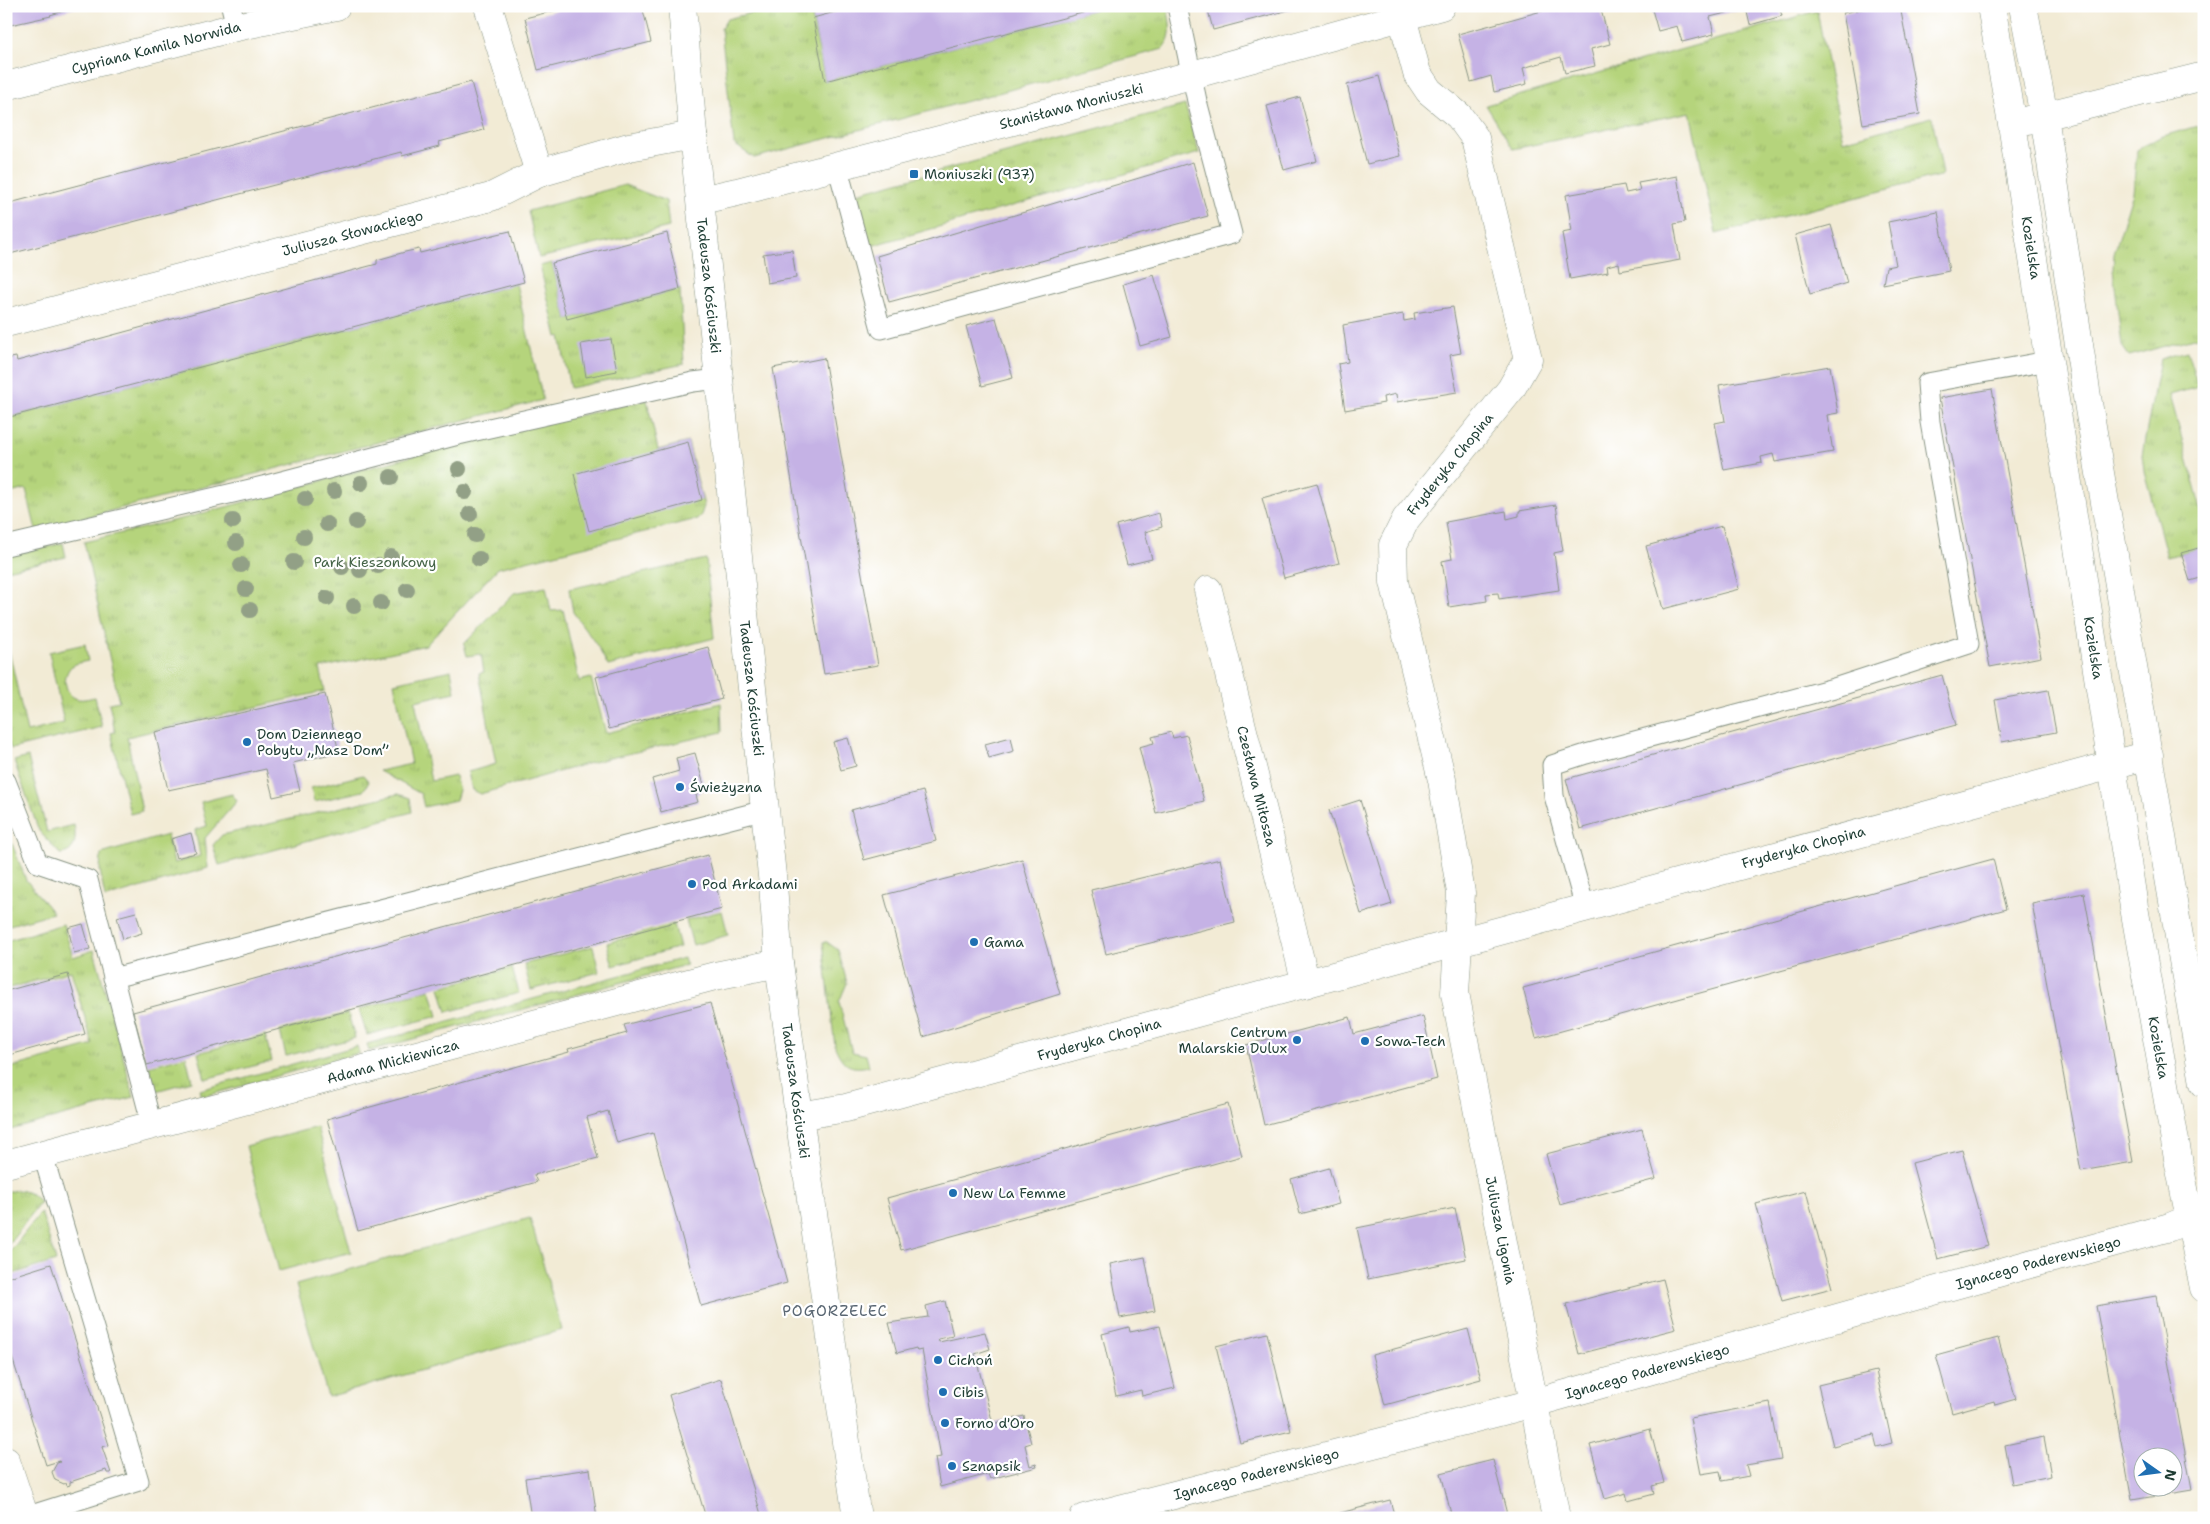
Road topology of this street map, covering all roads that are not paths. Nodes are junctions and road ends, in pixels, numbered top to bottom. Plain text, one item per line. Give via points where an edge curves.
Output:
1 (336, 6) edge
2 (488, 6) edge
3 (682, 6) edge
4 (1178, 6) edge
5 (1441, 6) edge
6 (1991, 6) edge
7 (2023, 6) edge
8 (233, 17) edge
9 (1402, 17) junction
10 (1192, 75) junction
11 (2204, 76) edge
12 (6, 86) edge
13 (2044, 116) junction
14 (2012, 124) junction
15 (693, 136) junction
16 (837, 165) junction
17 (539, 173) junction
18 (701, 200) junction
19 (6, 323) edge
20 (2048, 361) junction
21 (719, 379) junction
22 (6, 546) edge
23 (1208, 590) dead end
24 (2148, 755) junction
25 (2111, 765) junction
26 (6, 781) edge
27 (765, 810) junction
28 (1585, 908) junction
29 (1458, 942) junction
30 (779, 963) junction
31 (113, 978) junction
32 (1306, 984) junction
33 (2204, 1083) edge
34 (799, 1116) junction
35 (152, 1126) junction
36 (43, 1155) junction
37 (6, 1164) edge
38 (2196, 1213) edge
39 (2204, 1288) edge
40 (1534, 1403) junction
41 (6, 1460) edge
42 (25, 1517) edge
43 (857, 1518) edge
44 (1084, 1518) edge
45 (1556, 1518) edge

1 - 8 street, Cypriana Kamila Norwida
2 - 17 street
3 - 15 street, Tadeusza Kościuszki
4 - 10 lane
5 - 9 street, Stanisława Moniuszki
6 - 14 street, Kozielska
7 - 13 street
8 - 12 street, Cypriana Kamila Norwida
9 - 10 street, Stanisława Moniuszki
9 - 29 street, Fryderyka Chopina via 1417,73 1429,91 1459,116 1475,138 1528,359 1511,388 1406,519 1393,545 1394,582 1442,780 1460,893
10 - 16 street, Stanisława Moniuszki
10 - 16 lane via 1232,234 881,329
11 - 13 street
13 - 14 street
13 - 24 street via 2087,398
14 - 20 street, Kozielska
15 - 17 street, Juliusza Słowackiego via 629,147
15 - 18 street, Tadeusza Kościuszki
16 - 18 street, Stanisława Moniuszki
17 - 19 street, Juliusza Słowackiego via 492,197
18 - 21 street, Tadeusza Kościuszki
20 - 25 street, Kozielska
20 - 28 lane via 1927,383 1930,422 1969,644 1834,688 1552,765 1554,796
21 - 22 lane via 458,435 267,485
21 - 27 street, Tadeusza Kościuszki
23 - 32 street, Czesława Miłosza
24 - 25 street, Fryderyka Chopina
24 - 33 street
25 - 28 street, Fryderyka Chopina
25 - 38 street, Kozielska
26 - 31 lane via 38,863 88,880
27 - 30 street, Tadeusza Kościuszki
27 - 31 lane
28 - 29 street, Fryderyka Chopina
29 - 32 street, Fryderyka Chopina
29 - 40 street, Juliusza Ligonia via 1456,993
30 - 34 street, Tadeusza Kościuszki
30 - 35 street, Adama Mickiewicza via 715,976
31 - 35 lane
32 - 34 street, Fryderyka Chopina via 830,1112
34 - 43 street, Tadeusza Kościuszki
35 - 36 street, Adama Mickiewicza
36 - 37 street, Adama Mickiewicza
36 - 42 lane via 139,1481
38 - 39 street, Kozielska
38 - 40 street, Ignacego Paderewskiego via 2143,1235
40 - 44 street, Ignacego Paderewskiego
40 - 45 street, Juliusza Ligonia
41 - 42 street

